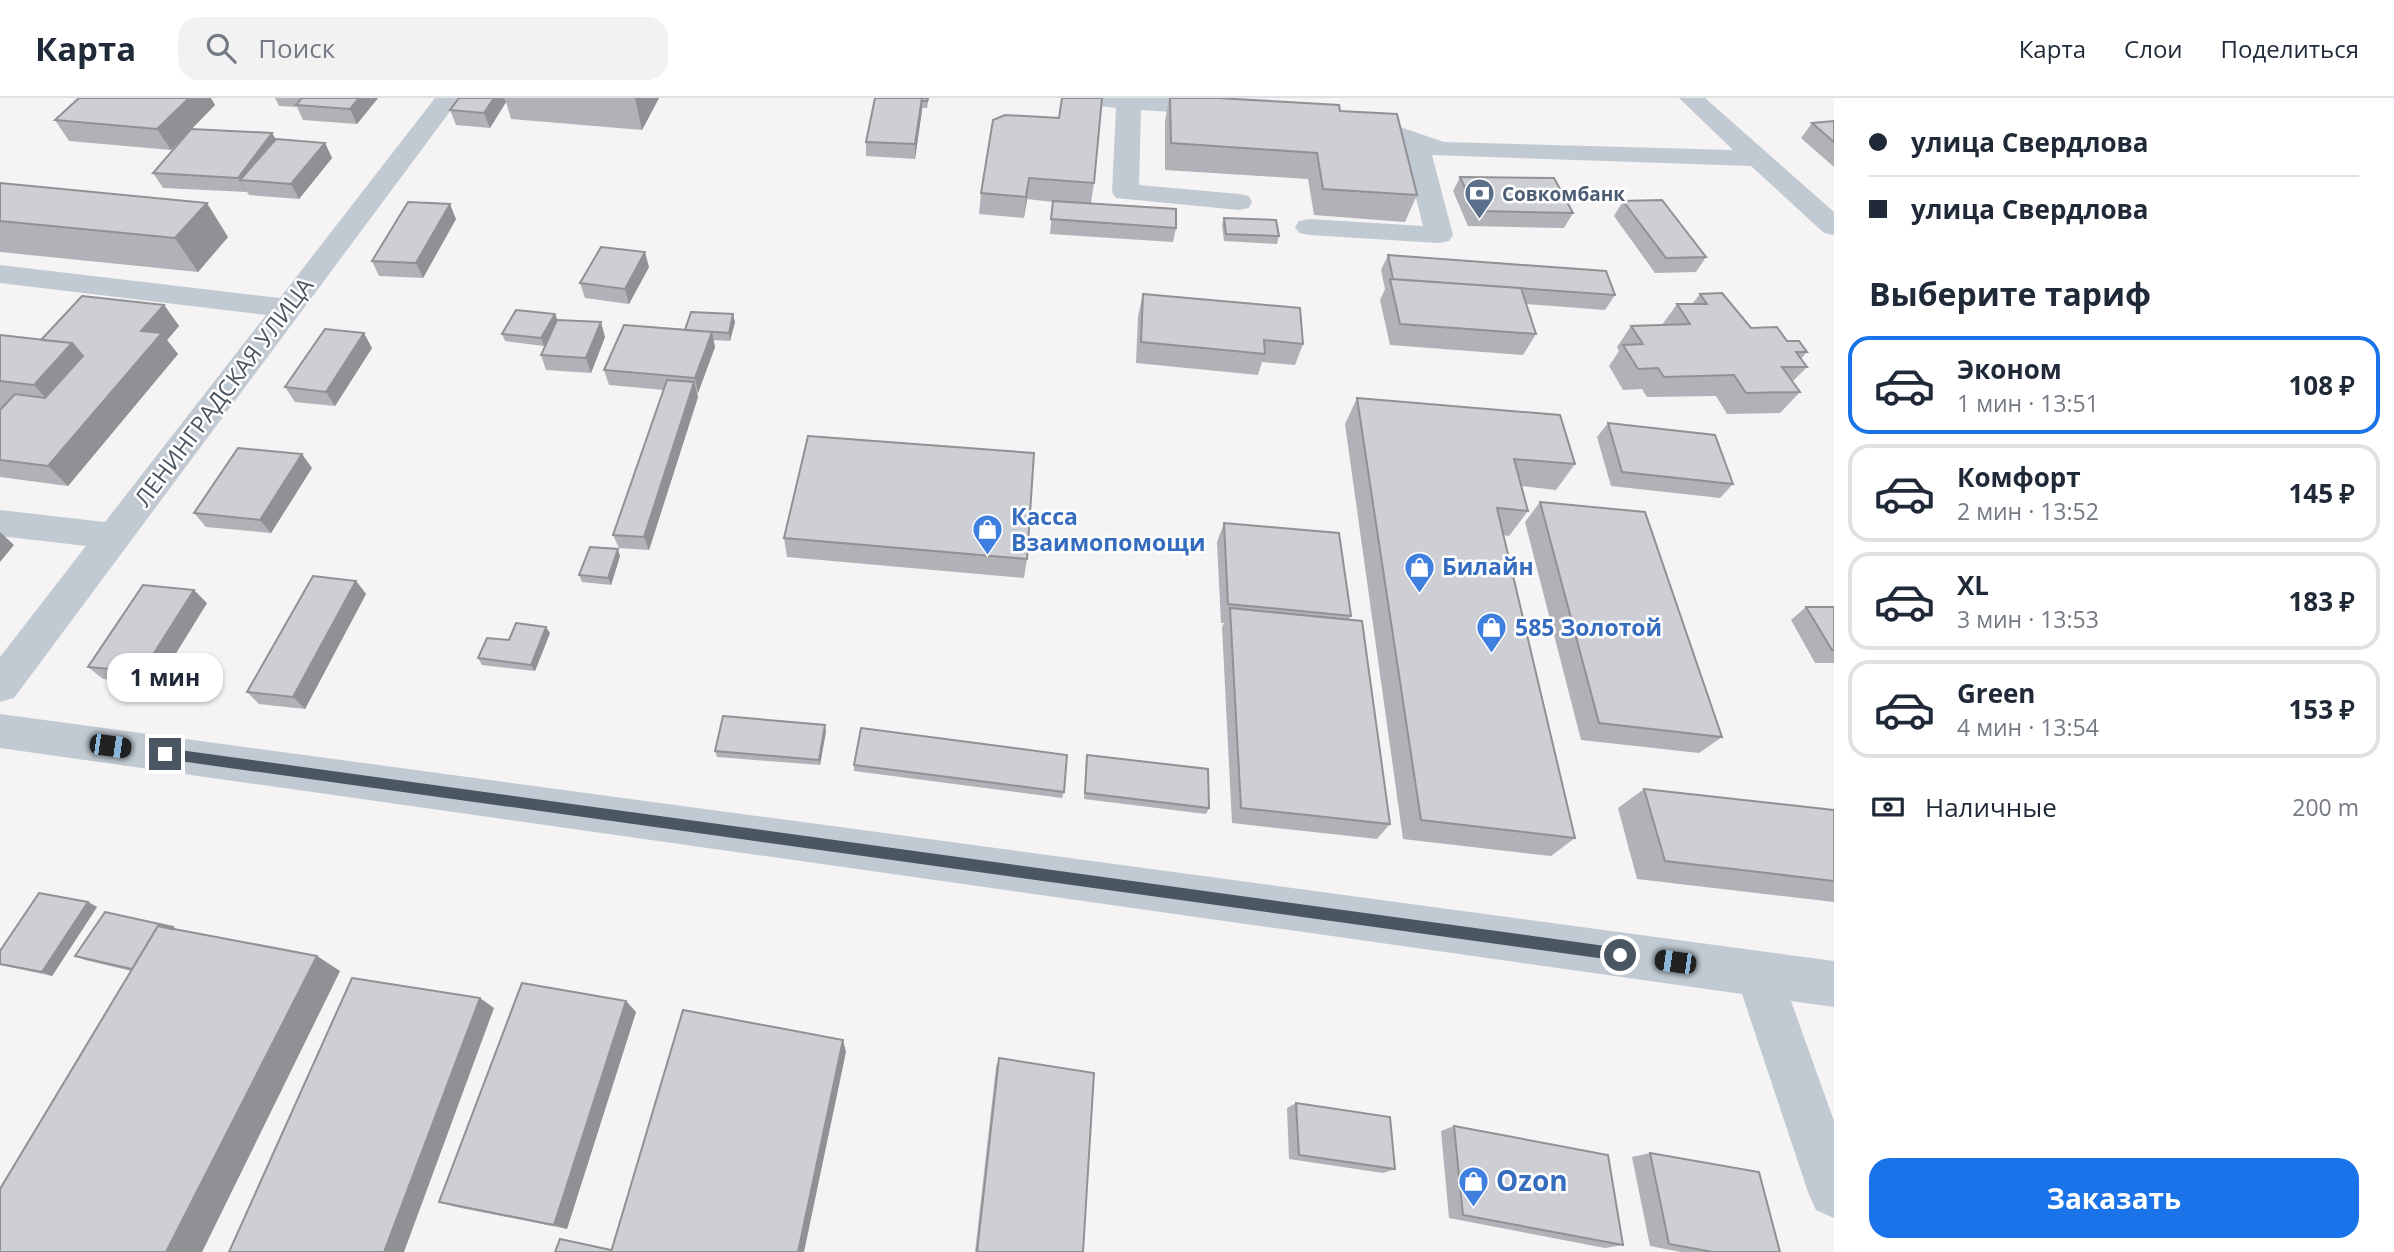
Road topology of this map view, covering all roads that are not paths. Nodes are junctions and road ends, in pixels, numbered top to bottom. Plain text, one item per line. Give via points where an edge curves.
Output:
1 (448, 98) edge
2 (1082, 98) edge
3 (1691, 98) edge
4 (1129, 102) junction
5 (1239, 110) edge
6 (1336, 117) edge
7 (1415, 141) junction
8 (1758, 158) junction
9 (1239, 202) dead end
10 (1309, 227) dead end
11 (1834, 228) edge
12 (0, 274) edge
13 (288, 308) junction
14 (0, 523) edge
15 (115, 536) junction
16 (0, 686) edge
17 (0, 731) edge
18 (1758, 974) junction
19 (1834, 984) edge
20 (1834, 1192) edge

1 - 13 street, ЛЕНИНГРАДСКАЯ УЛИЦА
2 - 4 street
3 - 8 street
4 - 5 street
4 - 9 street via 1125,192
6 - 7 street
7 - 8 street via 1441,150
7 - 10 street via 1438,236
8 - 11 street
12 - 13 street
13 - 15 street, ЛЕНИНГРАДСКАЯ УЛИЦА
14 - 15 street
15 - 16 street, ЛЕНИНГРАДСКАЯ УЛИЦА
17 - 18 street
18 - 19 street
18 - 20 street

